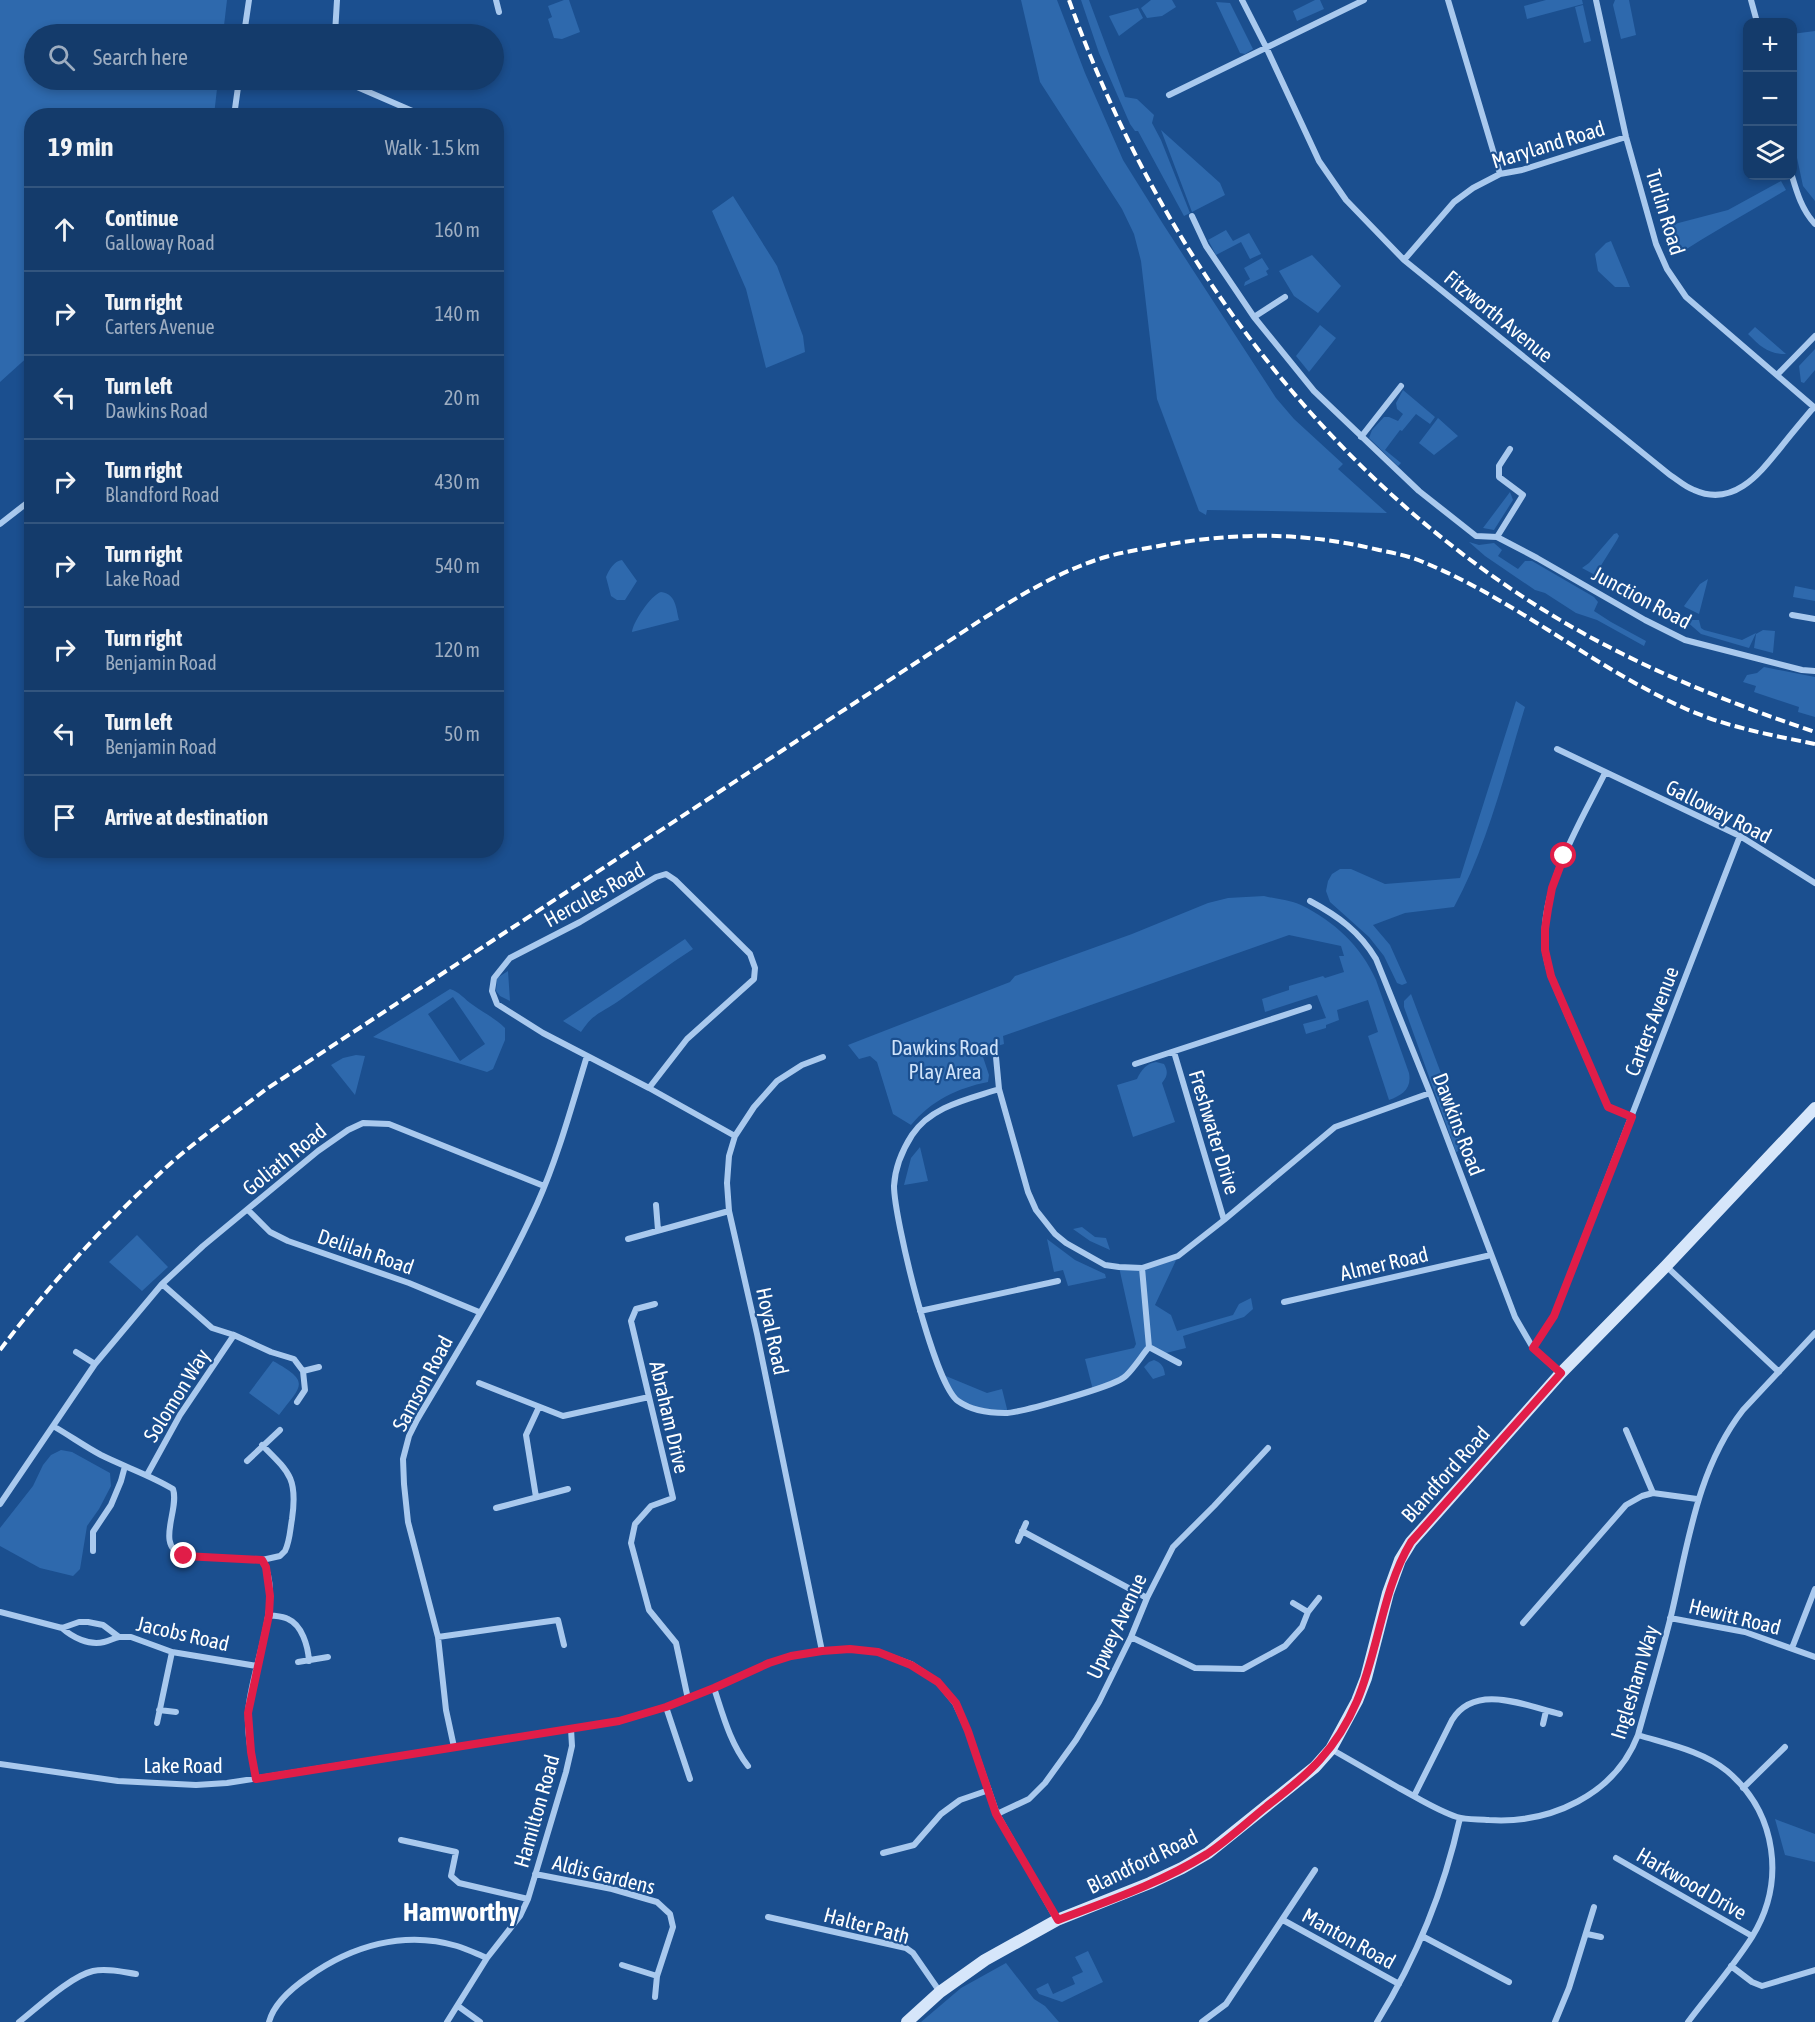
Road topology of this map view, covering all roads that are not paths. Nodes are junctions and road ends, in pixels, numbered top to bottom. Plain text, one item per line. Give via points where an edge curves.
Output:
1 (249, 0) edge
2 (337, 0) edge
3 (496, 0) edge
4 (1242, 0) edge
5 (1365, 0) edge
6 (1448, 0) edge
7 (1596, 0) edge
8 (1751, 0) edge
9 (499, 12) dead end
10 (1755, 18) edge
11 (245, 24) edge
12 (335, 24) edge
13 (1266, 47) junction
14 (238, 90) edge
15 (364, 90) edge
16 (1169, 96) dead end
17 (235, 108) edge
18 (406, 108) edge
19 (1626, 137) junction
20 (1500, 174) junction
21 (1793, 180) edge
22 (1192, 216) dead end
23 (1815, 224) edge
24 (1404, 260) junction
25 (1285, 297) dead end
26 (1254, 317) junction
27 (1815, 336) edge
28 (1777, 375) junction
29 (1401, 386) dead end
30 (1814, 408) edge
31 (1361, 437) junction
32 (1510, 449) dead end
33 (24, 505) edge
34 (0, 524) edge
35 (1497, 537) junction
36 (1792, 615) dead end
37 (1815, 619) edge
38 (1815, 671) edge
39 (1557, 749) dead end
40 (1605, 773) junction
41 (1740, 836) junction
42 (1815, 884) edge
43 (1310, 901) dead end
44 (1309, 1007) dead end
45 (1174, 1052) junction
46 (587, 1056) junction
47 (823, 1057) dead end
48 (996, 1057) dead end
49 (1134, 1064) dead end
50 (649, 1088) junction
51 (999, 1089) junction
52 (1430, 1093) junction
53 (1815, 1108) edge
54 (1632, 1117) junction
55 (735, 1136) junction
56 (544, 1186) junction
57 (656, 1205) dead end
58 (248, 1210) junction
59 (729, 1211) junction
60 (1224, 1220) junction
61 (658, 1230) junction
62 (628, 1239) dead end
63 (1491, 1255) junction
64 (1666, 1266) junction
65 (1142, 1268) junction
66 (1058, 1281) dead end
67 (162, 1284) junction
68 (1284, 1302) dead end
69 (655, 1304) dead end
70 (920, 1311) junction
71 (479, 1312) junction
72 (1815, 1333) edge
73 (234, 1335) junction
74 (1149, 1347) junction
75 (1533, 1348) junction
76 (76, 1352) dead end
77 (1179, 1363) dead end
78 (95, 1364) junction
79 (319, 1367) dead end
80 (303, 1371) junction
81 (1779, 1372) junction
82 (1561, 1373) junction
83 (479, 1383) dead end
84 (649, 1396) junction
85 (297, 1402) dead end
86 (539, 1407) junction
87 (53, 1425) junction
88 (280, 1430) dead end
89 (1626, 1430) dead end
90 (262, 1445) junction
91 (1268, 1448) dead end
92 (247, 1461) dead end
93 (125, 1466) junction
94 (147, 1475) junction
95 (568, 1490) dead end
96 (1653, 1493) junction
97 (536, 1497) junction
98 (1697, 1499) junction
99 (0, 1504) edge
100 (496, 1508) dead end
101 (1026, 1523) dead end
102 (1022, 1531) junction
103 (1018, 1541) dead end
104 (93, 1551) dead end
105 (262, 1560) junction
106 (1815, 1590) edge
107 (1147, 1598) junction
108 (1319, 1598) dead end
109 (1293, 1603) dead end
110 (0, 1612) edge
111 (1308, 1612) junction
112 (269, 1615) junction
113 (1670, 1618) junction
114 (1523, 1623) dead end
115 (62, 1628) junction
116 (118, 1637) junction
117 (438, 1637) junction
118 (1131, 1637) junction
119 (564, 1645) dead end
120 (1792, 1648) junction
121 (822, 1651) junction
122 (172, 1652) junction
123 (1815, 1657) edge
124 (328, 1658) dead end
125 (309, 1661) junction
126 (298, 1662) dead end
127 (256, 1666) junction
128 (714, 1688) junction
129 (688, 1698) junction
130 (666, 1707) junction
131 (159, 1710) junction
132 (1546, 1711) junction
133 (176, 1712) dead end
134 (1560, 1714) dead end
135 (157, 1723) dead end
136 (1543, 1725) dead end
137 (570, 1729) junction
138 (1638, 1735) junction
139 (454, 1747) junction
140 (1785, 1747) dead end
141 (1331, 1749) junction
142 (0, 1764) edge
143 (748, 1766) dead end
144 (256, 1779) junction
145 (690, 1779) dead end
146 (1743, 1788) junction
147 (989, 1790) junction
148 (1414, 1796) junction
149 (996, 1814) junction
150 (1460, 1818) junction
151 (401, 1840) dead end
152 (883, 1853) dead end
153 (1616, 1858) dead end
154 (1315, 1870) dead end
155 (535, 1874) junction
156 (528, 1899) junction
157 (1594, 1907) dead end
158 (768, 1917) dead end
159 (1058, 1920) junction
160 (1283, 1920) junction
161 (1587, 1934) junction
162 (1422, 1936) junction
163 (1752, 1936) junction
164 (1601, 1937) dead end
165 (487, 1958) junction
166 (622, 1965) dead end
167 (1731, 1966) junction
168 (1815, 1970) edge
169 (136, 1974) dead end
170 (657, 1976) junction
171 (1509, 1982) dead end
172 (1399, 1984) junction
173 (940, 1992) junction
174 (655, 1998) dead end
175 (458, 2006) junction
176 (19, 2022) edge
177 (269, 2022) edge
178 (447, 2022) edge
179 (480, 2022) edge
180 (907, 2022) edge
181 (1202, 2022) edge
182 (1377, 2022) edge
183 (1555, 2022) edge
184 (1688, 2022) edge

1 - 11 street
2 - 12 street
3 - 9 street
4 - 13 street, Fitzworth Avenue
5 - 13 street
6 - 20 street
7 - 19 street, Turlin Road
8 - 10 street
13 - 16 street
13 - 24 street, Fitzworth Avenue via 1319,161 1346,200
14 - 17 street
15 - 18 street
19 - 20 street, Maryland Road
19 - 28 street, Turlin Road via 1656,244 1667,269 1686,297
20 - 24 street, Maryland Road via 1454,202
21 - 23 street via 1797,195
22 - 26 street, Junction Road via 1206,246
24 - 30 street, Fitzworth Avenue via 1693,490 1720,494 1748,484
25 - 26 street
26 - 31 street, Junction Road via 1314,391
27 - 28 street
28 - 30 street, Turlin Road
29 - 31 street
31 - 35 street, Junction Road via 1419,491 1476,536
32 - 35 street via 1499,466 1499,477 1523,495
33 - 34 street
35 - 38 street, Junction Road via 1685,640
36 - 37 street
39 - 40 street, Galloway Road
40 - 41 street, Galloway Road
40 - 54 street via 1552,888 1545,950 1551,976 1608,1107
41 - 42 street, Galloway Road
41 - 54 street, Carters Avenue
43 - 52 street, Dawkins Road via 1340,918 1370,949
44 - 45 street, Freshwater Drive
45 - 49 street, Freshwater Drive
45 - 60 street, Freshwater Drive
46 - 50 street, Hercules Road
46 - 50 street, Hercules Road via 497,1004 492,991 494,978 510,958 666,874 750,954 755,968 754,979 687,1039
46 - 56 street, Samson Road
47 - 55 street, Hoyal Road via 777,1081
48 - 51 street, Freshwater Drive
50 - 55 street, Hercules Road
51 - 65 street, Freshwater Drive via 1028,1192 1044,1222 1066,1243 1098,1262
51 - 70 street via 934,1113 913,1133 902,1154 894,1184
52 - 60 street, Freshwater Drive via 1335,1126
52 - 63 street, Dawkins Road
53 - 64 main road, Blandford Road
54 - 75 street, Carters Avenue via 1554,1316
55 - 59 street, Hoyal Road via 729,1156
56 - 58 street, Goliath Road via 389,1124 374,1122 348,1130
56 - 71 street, Samson Road
57 - 61 street
58 - 67 street, Goliath Road
58 - 71 street, Delilah Road via 270,1232 288,1241
59 - 61 street
59 - 121 street, Hoyal Road
60 - 65 street, Freshwater Drive via 1178,1256
61 - 62 street
63 - 68 street, Almer Road
63 - 75 street, Dawkins Road via 1515,1317
64 - 81 street
64 - 82 main road, Blandford Road
65 - 74 street
66 - 70 street
67 - 73 street via 212,1328
67 - 78 street, Goliath Road
69 - 84 street, Abraham Drive via 636,1309 631,1321
70 - 74 street via 940,1374 956,1400 979,1412 1008,1413 1094,1390 1123,1378
71 - 117 street, Samson Road via 417,1420 403,1459 408,1522
72 - 81 street, Inglesham Way
73 - 80 street via 294,1359
73 - 94 street, Solomon Way via 180,1415
74 - 77 street
75 - 82 street, Dawkins Road
76 - 78 street
78 - 87 street, Goliath Road
79 - 80 street
80 - 85 street via 305,1390
81 - 98 street, Inglesham Way via 1734,1422 1716,1452
82 - 141 main road, Blandford Road via 1411,1542 1388,1593 1357,1701
83 - 86 street
84 - 86 street via 563,1416
84 - 129 street, Abraham Drive via 673,1498 651,1506 635,1524 631,1543 649,1610 676,1643
86 - 97 street via 526,1435
87 - 93 street
87 - 99 street, Goliath Road
88 - 90 street
89 - 96 street
90 - 92 street
90 - 105 street via 284,1468 294,1489 288,1546 280,1556
91 - 107 street, Upwey Avenue via 1173,1547
93 - 94 street
93 - 104 street via 111,1505 93,1532
94 - 105 street via 174,1491 168,1537 174,1551 184,1556
95 - 97 street
96 - 98 street
96 - 114 street via 1626,1505
97 - 100 street
98 - 113 street, Inglesham Way
101 - 102 street
102 - 103 street
102 - 107 street
105 - 112 street via 270,1596
106 - 120 street, Hewitt Road
107 - 118 street, Upwey Avenue
108 - 111 street
109 - 111 street
110 - 115 street, Jacobs Road
111 - 118 street via 1302,1627 1285,1646 1243,1669 1195,1668
112 - 125 street via 289,1619 300,1630
112 - 127 street
113 - 120 street, Hewitt Road via 1745,1632
113 - 138 street, Inglesham Way
115 - 116 street via 78,1639 96,1642
115 - 116 street, Jacobs Road via 88,1622 103,1625
116 - 122 street, Jacobs Road via 131,1637
117 - 119 street via 558,1620
117 - 139 street, Samson Road
118 - 149 street, Upwey Avenue via 1099,1702 1045,1783 1029,1800
120 - 123 street, Hewitt Road
121 - 128 street, Lake Road via 769,1663
121 - 147 street, Lake Road via 878,1652 911,1665 938,1682 956,1703
122 - 127 street, Jacobs Road
122 - 131 street
124 - 125 street
125 - 126 street
127 - 144 street via 248,1713
128 - 129 street, Lake Road
128 - 143 street via 727,1727
129 - 130 street, Lake Road
130 - 137 street, Lake Road via 619,1721
130 - 145 street
131 - 133 street
131 - 135 street
132 - 134 street
132 - 136 street
132 - 148 street via 1492,1698 1467,1705 1455,1714
137 - 139 street, Lake Road
137 - 155 street, Hamilton Road via 572,1746 566,1772
138 - 146 street, Harkwood Drive via 1704,1758 1726,1771
138 - 150 street, Inglesham Way via 1610,1777 1583,1799 1564,1808 1529,1819
139 - 144 street, Lake Road
140 - 146 street
141 - 148 street, Inglesham Way
141 - 159 main road, Blandford Road via 1297,1783 1208,1853 1150,1883
142 - 144 street, Lake Road via 118,1781 196,1785
146 - 163 street, Harkwood Drive via 1765,1826 1773,1855 1771,1887
147 - 149 street, Lake Road
147 - 152 street via 960,1800 941,1814 914,1845
148 - 150 street, Inglesham Way
149 - 159 street, Lake Road
150 - 162 street
151 - 156 street via 456,1852 451,1876 459,1883
153 - 163 street, Harkwood Drive
154 - 160 street, Manton Road
155 - 156 street, Hamilton Road
155 - 170 street, Aldis Gardens via 657,1902 670,1914 673,1927
156 - 165 street, Hamilton Road via 520,1916
157 - 161 street
158 - 173 street, Halter Path via 906,1948
159 - 173 main road, Blandford Road via 985,1960
160 - 172 street, Manton Road
160 - 181 street, Manton Road via 1226,2004
161 - 164 street
161 - 183 street
162 - 171 street
162 - 172 street
163 - 167 street, Harkwood Drive
165 - 175 street, Hamilton Road
165 - 177 street via 457,1946 422,1940 374,1944 321,1967 281,1999
166 - 170 street
167 - 168 street via 1762,1986
167 - 184 street, Harkwood Drive
169 - 176 street via 108,1970 79,1976
170 - 174 street, Aldis Gardens
172 - 182 street
173 - 180 main road, Blandford Road
175 - 178 street, Hamilton Road
175 - 179 street

